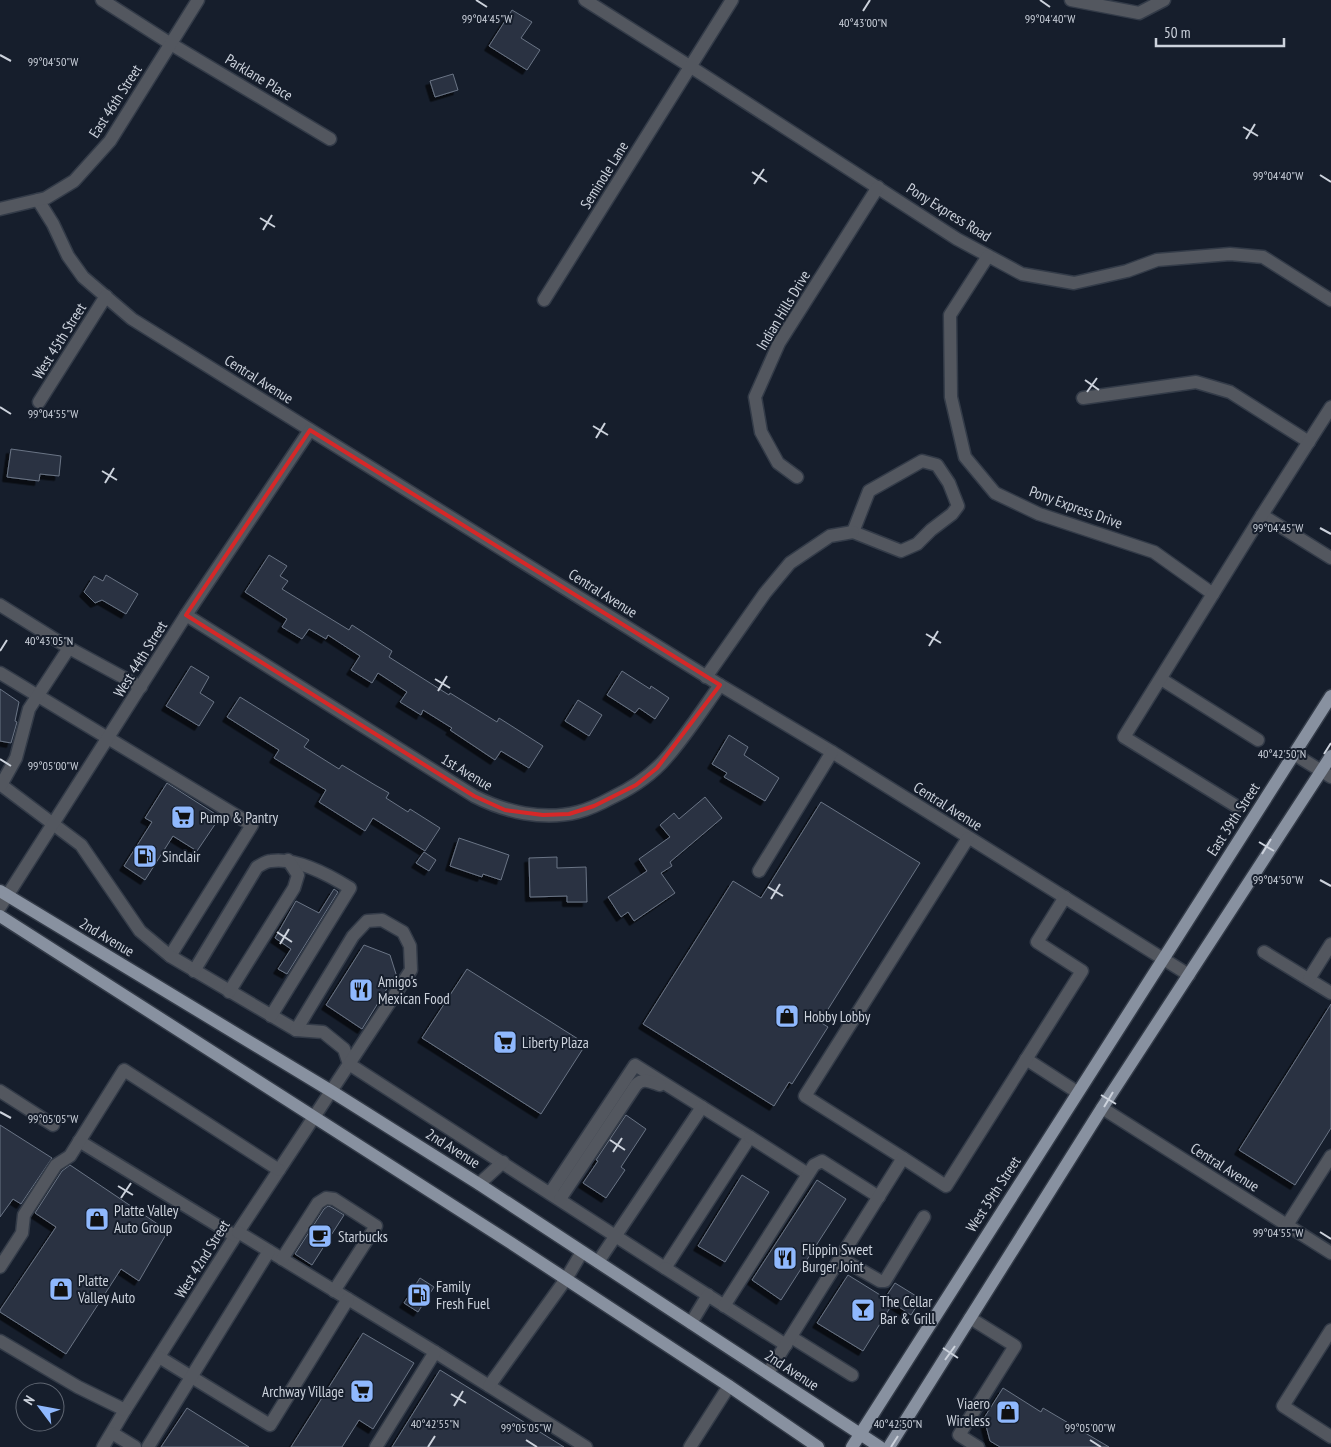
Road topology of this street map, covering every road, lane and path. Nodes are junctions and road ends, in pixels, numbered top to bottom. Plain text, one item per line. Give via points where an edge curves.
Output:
1 (102, 0) edge
2 (198, 0) edge
3 (585, 0) edge
4 (732, 0) edge
5 (1071, 0) edge
6 (1164, 0) edge
7 (171, 44) junction
8 (691, 67) junction
9 (330, 139) dead end
10 (878, 187) junction
11 (38, 200) junction
12 (0, 209) edge
13 (988, 256) junction
14 (106, 296) junction
15 (544, 300) dead end
16 (1331, 300) edge
17 (1083, 398) dead end
18 (39, 402) dead end
19 (1331, 407) edge
20 (310, 430) junction
21 (1309, 442) junction
22 (797, 477) dead end
23 (1262, 515) junction
24 (853, 532) junction
25 (1331, 558) edge
26 (1213, 594) junction
27 (0, 605) edge
28 (186, 615) junction
29 (69, 648) junction
30 (0, 673) edge
31 (706, 677) junction
32 (1161, 679) junction
33 (720, 685) junction
34 (141, 687) junction
35 (1331, 696) edge
36 (38, 697) junction
37 (108, 738) junction
38 (1258, 740) dead end
39 (832, 752) junction
40 (1294, 754) junction
41 (1331, 756) edge
42 (1326, 774) edge
43 (0, 785) edge
44 (1236, 806) dead end
45 (54, 824) junction
46 (968, 838) junction
47 (288, 860) junction
48 (759, 871) dead end
49 (4, 893) edge
50 (1065, 898) junction
51 (0, 907) edge
52 (0, 916) edge
53 (1331, 944) edge
54 (1264, 952) dead end
55 (170, 956) junction
56 (1162, 959) junction
57 (194, 971) junction
58 (1189, 975) junction
59 (1309, 980) junction
60 (229, 992) junction
61 (1331, 993) edge
62 (271, 1016) junction
63 (296, 1030) junction
64 (1026, 1059) junction
65 (349, 1064) junction
66 (0, 1091) edge
67 (331, 1091) junction
68 (1077, 1092) junction
69 (702, 1107) junction
70 (1102, 1108) junction
71 (314, 1116) junction
72 (53, 1125) dead end
73 (750, 1137) junction
74 (79, 1141) junction
75 (1331, 1156) edge
76 (903, 1158) junction
77 (503, 1162) junction
78 (279, 1170) junction
79 (808, 1174) junction
80 (479, 1184) junction
81 (555, 1196) junction
82 (879, 1197) junction
83 (924, 1217) dead end
84 (1287, 1225) junction
85 (236, 1234) junction
86 (616, 1235) junction
87 (268, 1251) junction
88 (582, 1252) junction
89 (1331, 1253) edge
90 (840, 1258) junction
91 (282, 1259) junction
92 (598, 1262) junction
93 (0, 1267) edge
94 (665, 1268) junction
95 (566, 1279) junction
96 (334, 1291) junction
97 (708, 1295) junction
98 (348, 1299) junction
99 (724, 1306) junction
100 (970, 1318) junction
101 (691, 1323) junction
102 (1331, 1330) edge
103 (0, 1341) edge
104 (788, 1341) junction
105 (435, 1352) junction
106 (159, 1357) junction
107 (768, 1373) junction
108 (852, 1375) dead end
109 (191, 1377) junction
110 (489, 1386) junction
111 (729, 1386) junction
112 (125, 1410) junction
113 (112, 1433) junction
114 (860, 1434) junction
115 (1331, 1438) edge
116 (103, 1447) edge
117 (135, 1447) edge
118 (148, 1447) edge
119 (376, 1447) edge
120 (586, 1447) edge
121 (690, 1447) edge
122 (818, 1447) edge
123 (852, 1447) edge
124 (880, 1447) edge
125 (889, 1447) edge
126 (978, 1447) edge

1 - 7 street, Parklane Place
2 - 7 street, East 46th Street
3 - 8 street, Pony Express Road
4 - 8 street, Seminole Lane
5 - 6 street via 1139,13
7 - 9 street, Parklane Place
7 - 11 street, East 46th Street via 110,141 74,181
8 - 10 street, Pony Express Road
8 - 15 street, Seminole Lane
10 - 13 street, Pony Express Road
10 - 22 street, Indian Hills Drive via 779,343 755,397 765,440 778,463
11 - 12 street, East 46th Street
11 - 14 street, Central Avenue via 68,256 83,277
13 - 16 street, Pony Express Road via 1022,274 1074,283 1127,271 1157,260 1230,254 1262,257
13 - 26 street, Pony Express Drive via 950,315 951,396 965,457 995,493 1039,514 1154,552
14 - 18 street, West 45th Street
14 - 20 street, Central Avenue via 132,319
17 - 21 street via 1196,382 1230,392
19 - 21 street
20 - 28 street, West 44th Street
20 - 31 street, Central Avenue
21 - 23 street
23 - 25 street
23 - 26 street
24 - 24 street via 901,551 917,544 958,506 937,465 922,461 869,491
24 - 31 street via 830,536 790,563
26 - 32 street
27 - 29 street
28 - 33 street, 1st Avenue via 474,796 505,810 524,813 558,815 580,812 636,785 667,758
28 - 34 street, West 44th Street
29 - 34 street
29 - 36 street
30 - 36 street
31 - 33 street, Central Avenue
32 - 38 street
32 - 44 street via 1124,737
33 - 39 street, Central Avenue
34 - 37 street, West 44th Street
35 - 40 main road, East 39th Street
36 - 37 street
36 - 43 street via 29,709 16,758
37 - 45 street, West 44th Street
37 - 55 street via 252,825
39 - 46 street, Central Avenue
39 - 48 street
40 - 42 street
40 - 56 main road, East 39th Street
41 - 42 main road
42 - 58 main road
43 - 45 street
45 - 49 street, West 44th Street
45 - 55 street via 81,845 140,931
46 - 50 street, Central Avenue
46 - 76 street via 805,1096
47 - 57 street via 269,861 257,867
47 - 60 street via 298,875 294,888
47 - 62 street via 330,876 350,888
49 - 51 street, West 44th Street
49 - 67 main road, 2nd Avenue
50 - 56 street, Central Avenue
50 - 64 street via 1038,942 1082,971
52 - 71 main road
53 - 59 street
54 - 59 street
55 - 57 street
56 - 58 street, Central Avenue
56 - 68 main road, West 39th Street
57 - 60 street
58 - 70 main road
59 - 61 street
60 - 62 street
62 - 63 street
63 - 65 street via 323,1032 344,1049
63 - 65 street, West 42nd Street via 354,936 367,921 382,920 403,932 410,946 411,970
64 - 68 street
64 - 76 street via 946,1186
65 - 67 street, West 42nd Street
65 - 77 street
66 - 72 street
67 - 71 street, West 42nd Street
67 - 80 main road, 2nd Avenue
68 - 114 main road, West 39th Street
69 - 73 street
69 - 81 street via 672,1088 643,1080 639,1082
69 - 86 street
70 - 84 street, Central Avenue
70 - 100 main road
71 - 78 street, West 42nd Street
71 - 95 main road
73 - 79 street
73 - 94 street
74 - 78 street via 124,1070
74 - 85 street
74 - 93 street via 70,1156 56,1165 24,1215 22,1233
75 - 84 street
76 - 82 street
77 - 80 street
77 - 81 street
78 - 85 street, West 42nd Street
79 - 82 street via 814,1164 822,1161
79 - 99 street
80 - 88 main road, 2nd Avenue
81 - 86 street
82 - 90 street
83 - 90 street via 885,1281
84 - 89 street, Central Avenue
85 - 87 street
85 - 106 street, West 42nd Street
86 - 92 street
86 - 94 street
87 - 91 street
87 - 109 street
88 - 92 main road, 2nd Avenue
88 - 95 street
90 - 104 street
91 - 96 street
91 - 96 street via 318,1203 326,1198 334,1199 376,1226
92 - 101 main road, 2nd Avenue
94 - 97 street
95 - 110 street
95 - 111 main road
96 - 98 street
97 - 99 street
97 - 101 street
98 - 105 street
98 - 109 street via 270,1425
99 - 104 street
100 - 125 main road
100 - 126 street via 1015,1346 959,1435
101 - 107 main road, 2nd Avenue
102 - 115 street via 1284,1406
103 - 112 street via 78,1387
104 - 107 street
104 - 108 street
105 - 110 street
105 - 119 street
106 - 109 street
106 - 112 street, West 42nd Street
107 - 114 main road, 2nd Avenue
109 - 118 street
110 - 120 street
111 - 121 street
111 - 122 main road
112 - 113 street, West 42nd Street
113 - 116 street, West 42nd Street
113 - 117 street
114 - 123 main road, West 39th Street
114 - 124 main road, 2nd Avenue

